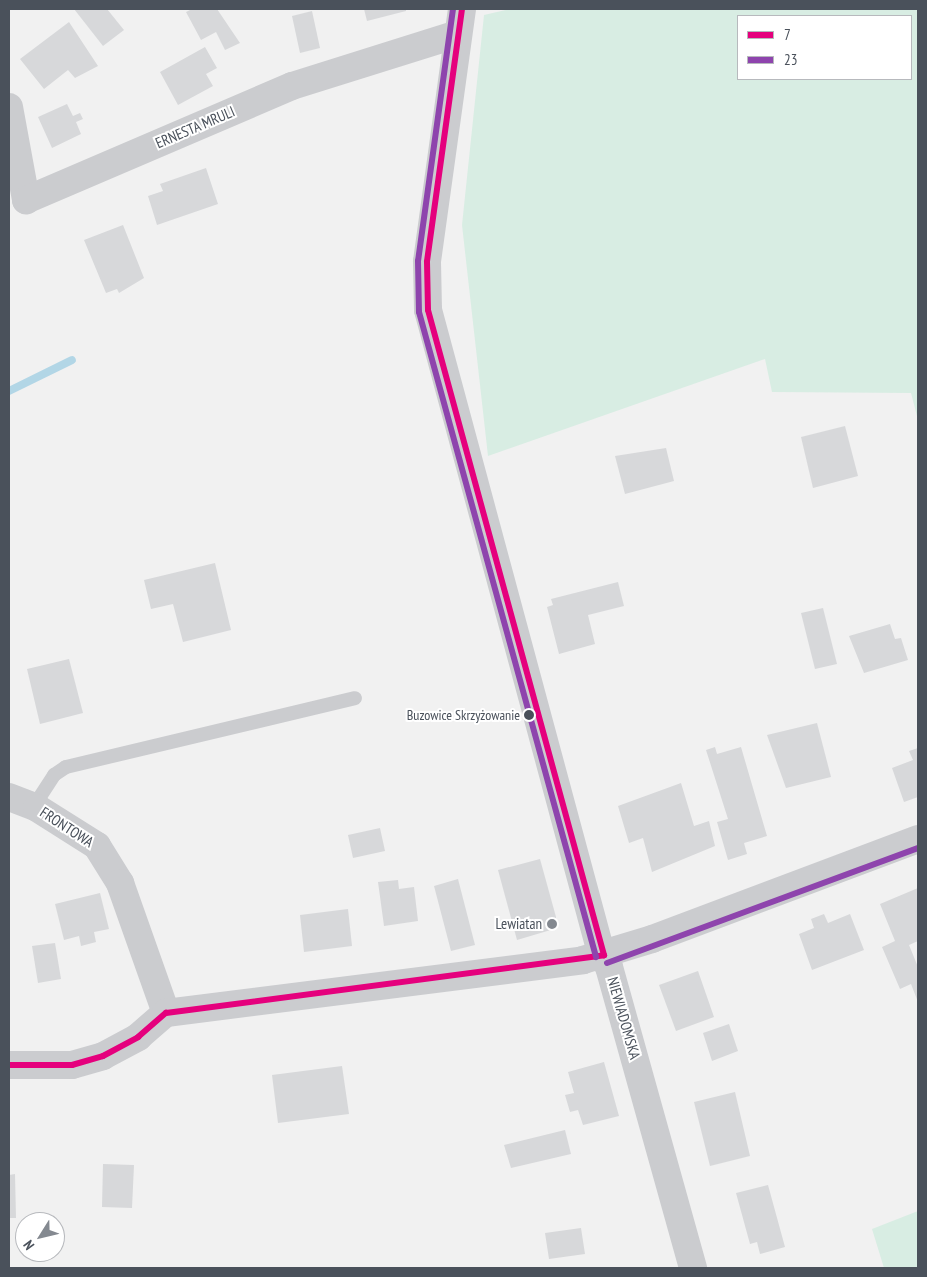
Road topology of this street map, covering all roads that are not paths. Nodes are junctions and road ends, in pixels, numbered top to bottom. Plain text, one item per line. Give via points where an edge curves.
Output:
1 (460, 21) edge
2 (9, 107) edge
3 (355, 698) dead end
4 (9, 797) edge
5 (34, 806) junction
6 (918, 838) edge
7 (604, 955) junction
8 (166, 1013) junction
9 (9, 1065) edge
10 (693, 1268) edge

1 - 2 street, ERNESTA MRULI via 292,86 26,200
1 - 7 street, NIEWIADOMSKA via 427,262 428,310
3 - 5 lane via 66,767 54,774
4 - 5 street, FRONTOWA
5 - 8 street, FRONTOWA via 97,846 120,883
6 - 7 street
7 - 8 street
7 - 10 street, NIEWIADOMSKA
8 - 9 street via 138,1037 103,1056 72,1065

